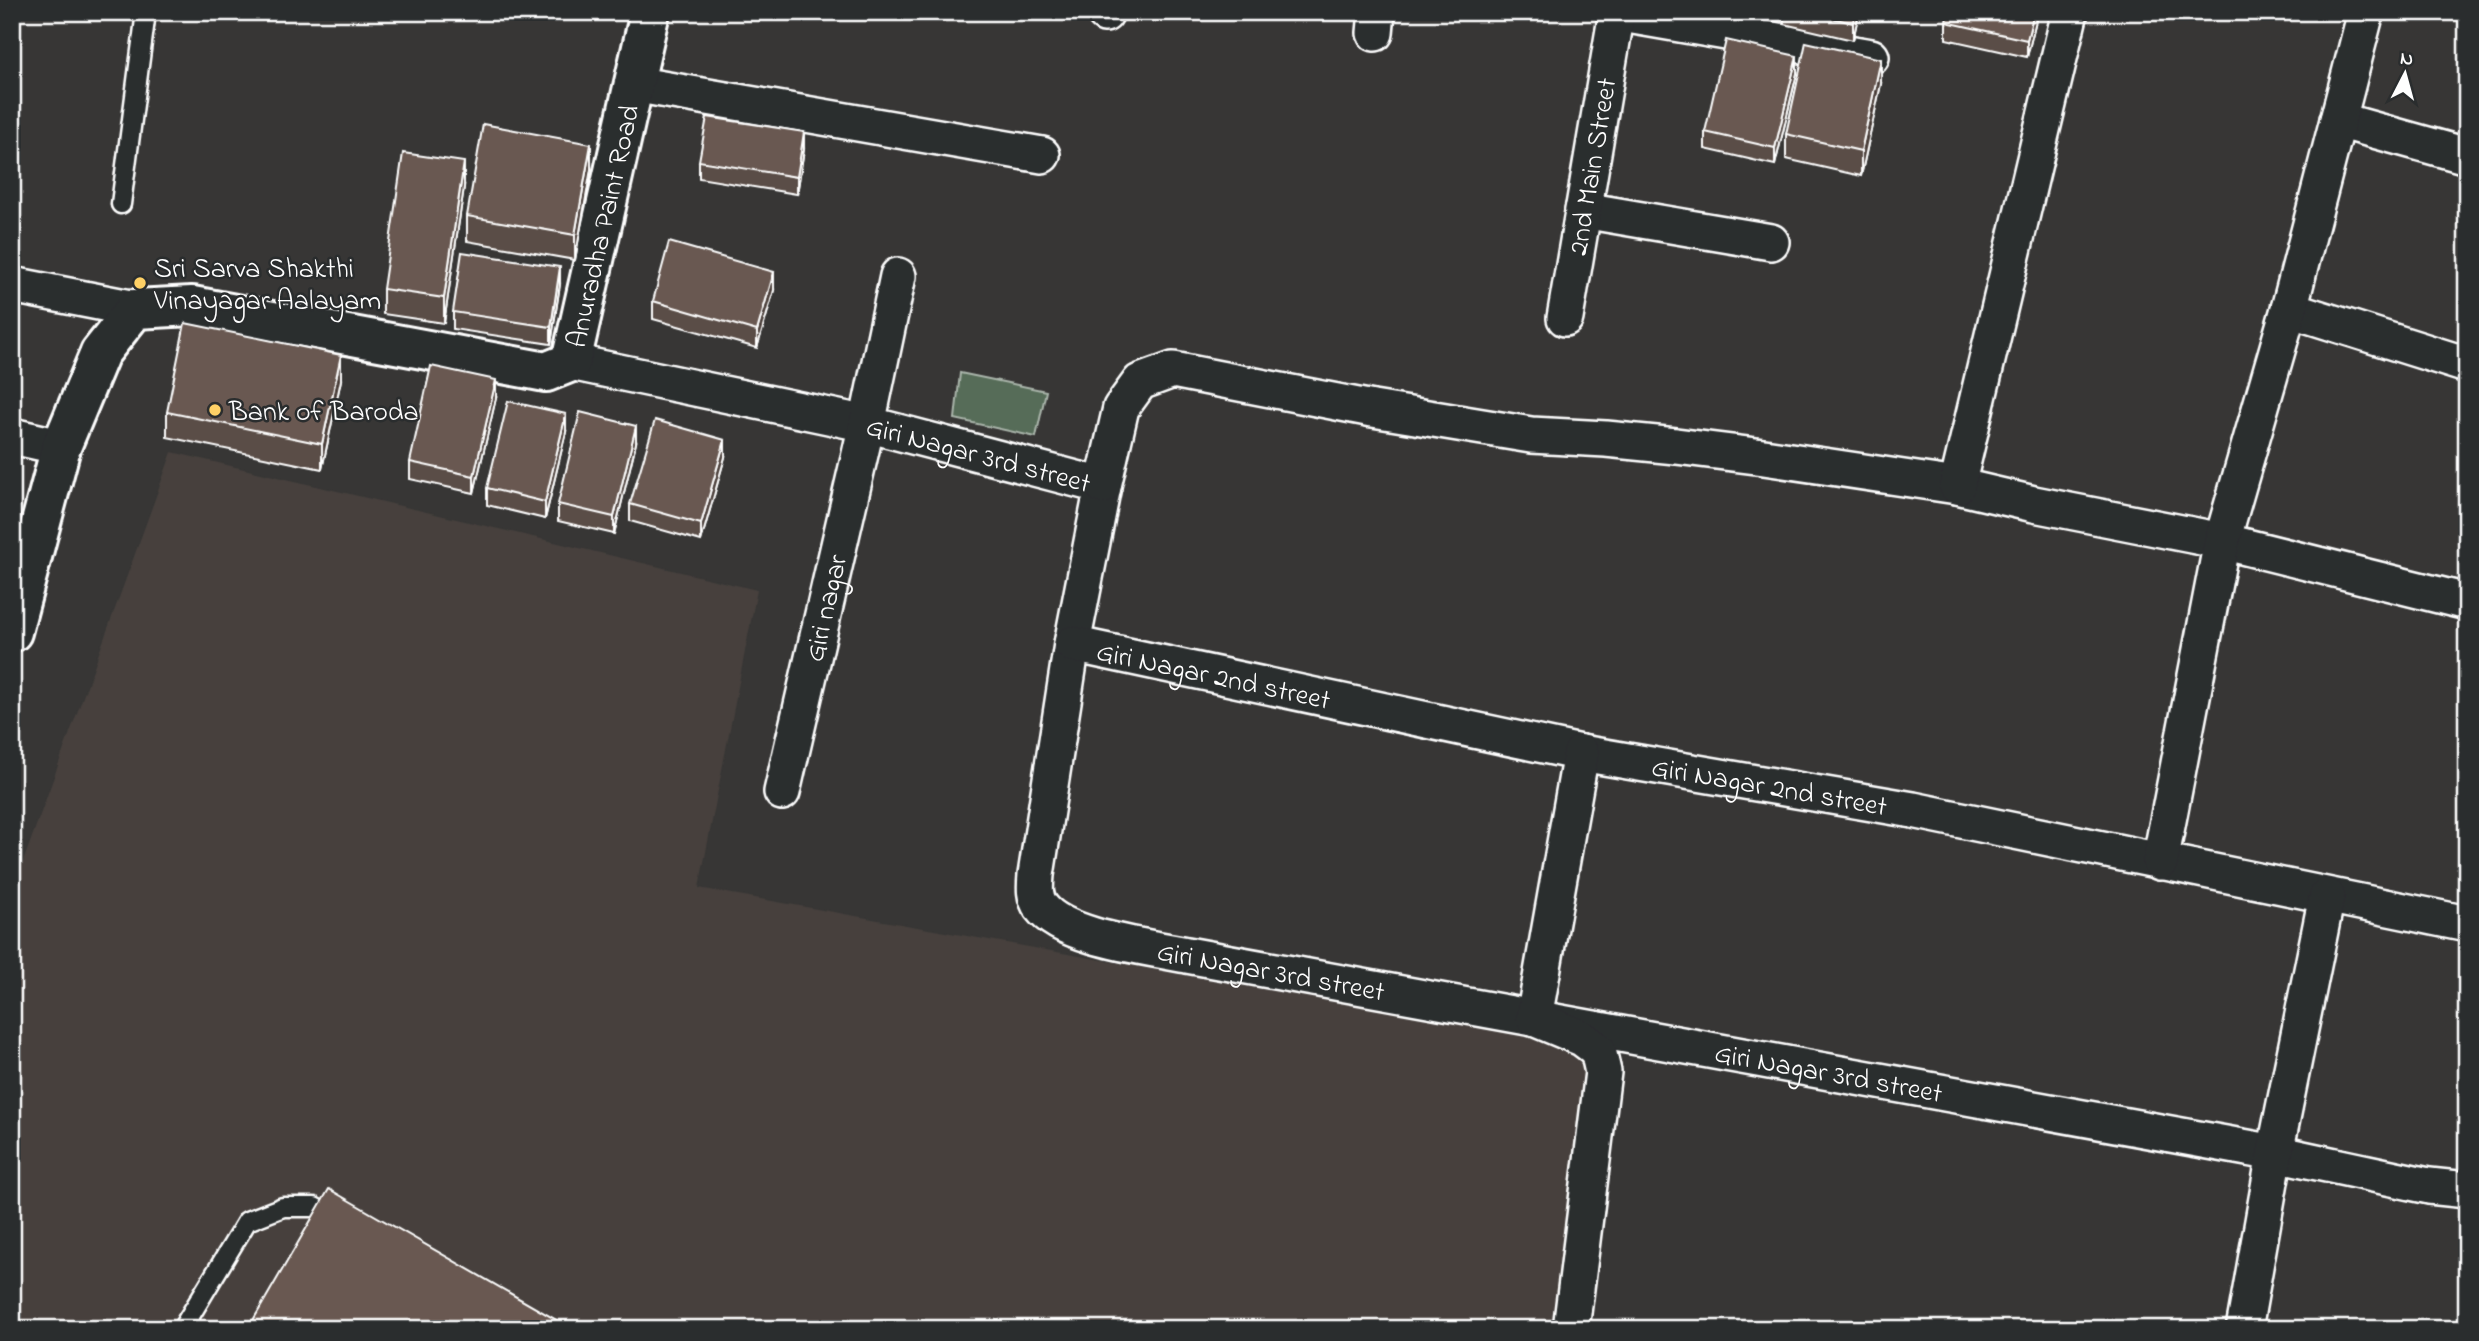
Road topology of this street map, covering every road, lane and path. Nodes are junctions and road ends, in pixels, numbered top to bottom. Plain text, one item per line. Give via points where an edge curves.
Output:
1 (146, 12) edge
2 (650, 12) edge
3 (2070, 12) edge
4 (2366, 12) edge
5 (1617, 13) edge
6 (1871, 57) edge
7 (633, 84) junction
8 (2338, 120) junction
9 (1042, 155) dead end
10 (2467, 156) edge
11 (121, 204) dead end
12 (1583, 210) junction
13 (1771, 242) dead end
14 (898, 276) dead end
15 (12, 285) edge
16 (135, 309) junction
17 (2289, 309) junction
18 (1565, 318) dead end
19 (571, 362) junction
20 (2467, 365) edge
21 (867, 424) junction
22 (12, 436) edge
23 (61, 447) junction
24 (1103, 486) junction
25 (1958, 486) junction
26 (2222, 541) junction
27 (2467, 602) edge
28 (12, 632) edge
29 (1072, 644) junction
30 (1581, 753) junction
31 (782, 792) dead end
32 (2160, 862) junction
33 (2327, 896) junction
34 (2467, 924) edge
35 (1534, 1018) junction
36 (2276, 1153) junction
37 (2467, 1190) edge
38 (351, 1227) edge
39 (182, 1329) edge
40 (1571, 1329) edge
41 (2245, 1329) edge

1 - 11 lane
2 - 7 street, Anuradha Paint Road
3 - 25 street
4 - 8 street
5 - 6 street
5 - 12 street, 2nd Main Street
7 - 9 street
7 - 19 street, Anuradha Paint Road
8 - 10 street
8 - 17 street
12 - 13 street
12 - 18 street, 2nd Main Street
14 - 21 street, Giri nagar
15 - 16 street
16 - 19 street, Anuradha Paint Road via 192,306 546,372
16 - 23 street via 100,353
17 - 20 street
17 - 26 street
19 - 21 street, Giri Nagar 3rd street
21 - 24 street, Giri Nagar 3rd street
21 - 31 street, Giri nagar
22 - 23 street
23 - 28 street
24 - 25 street via 1121,408 1140,382 1173,370 1531,435 1676,446
24 - 29 street, Giri Nagar 3rd street
25 - 26 street
26 - 27 street
26 - 32 street
29 - 30 street, Giri Nagar 2nd street
29 - 35 street, Giri Nagar 3rd street via 1034,892 1053,918 1100,937
30 - 32 street, Giri Nagar 2nd street via 1913,810
30 - 35 street
32 - 33 street, Giri Nagar 2nd street
33 - 34 street, Giri Nagar 2nd street
33 - 36 street
35 - 36 street, Giri Nagar 3rd street
35 - 40 street via 1582,1038 1598,1050 1603,1072
36 - 37 street, Giri Nagar 3rd street
36 - 41 street
38 - 39 lane via 314,1207 283,1208 247,1221

